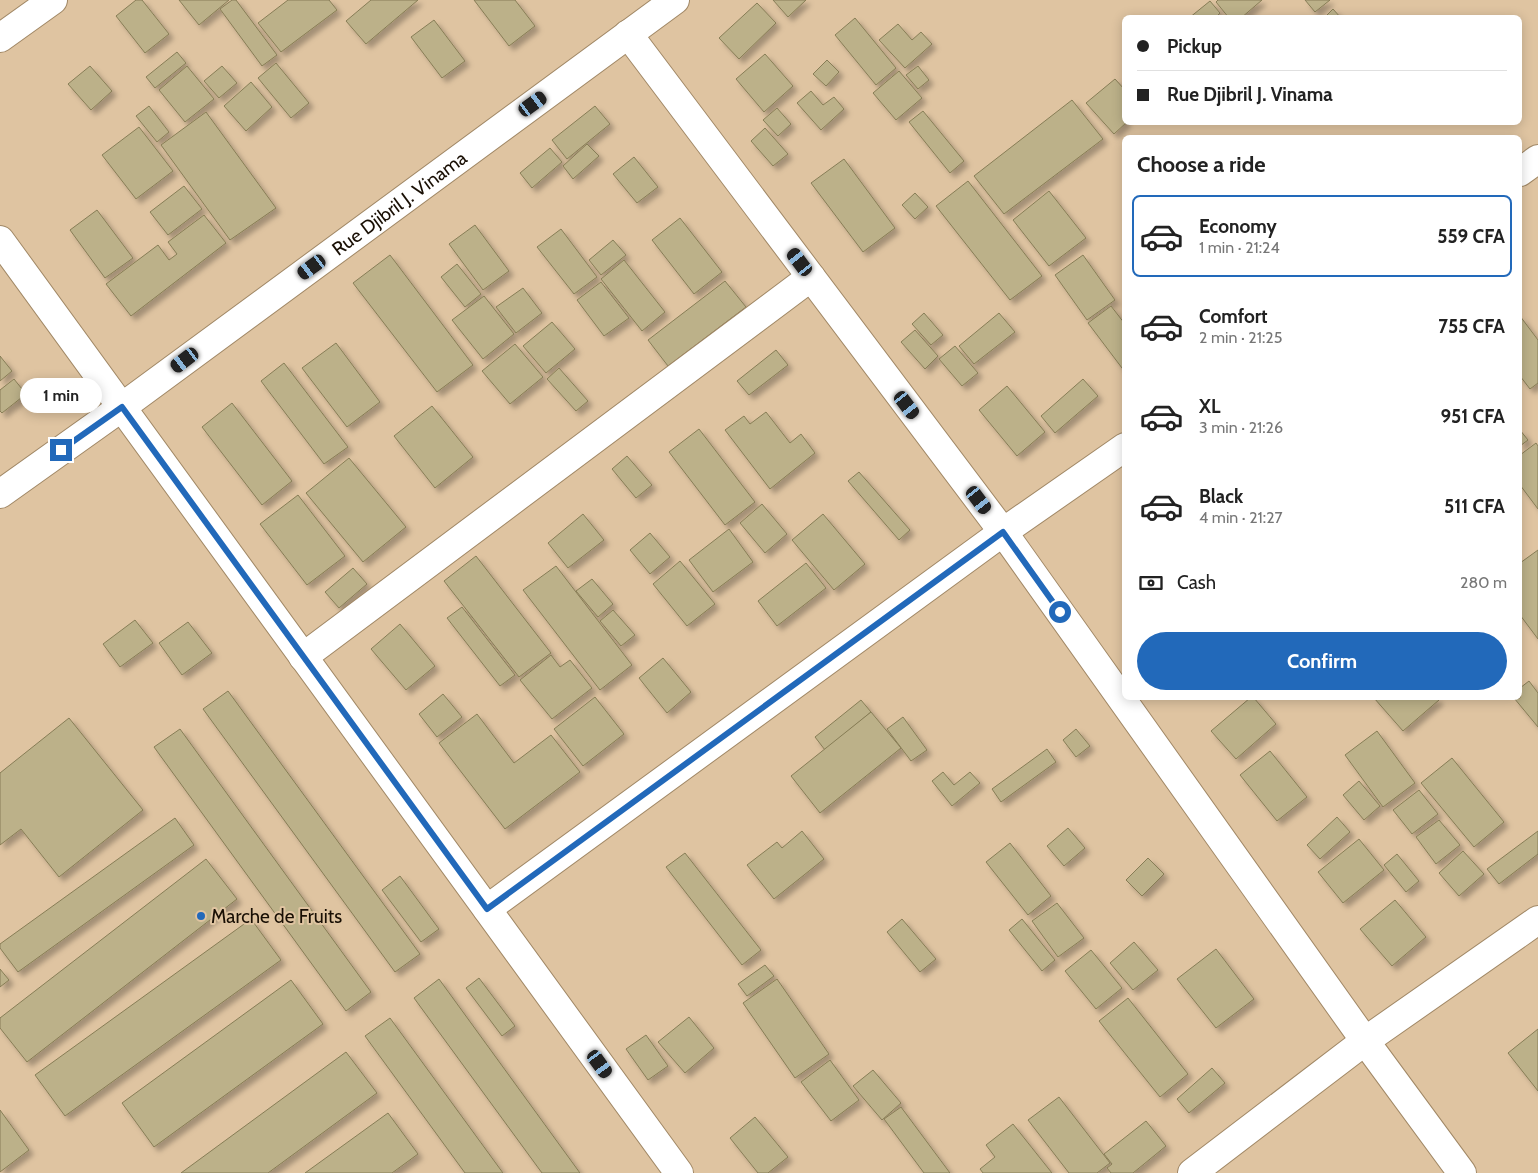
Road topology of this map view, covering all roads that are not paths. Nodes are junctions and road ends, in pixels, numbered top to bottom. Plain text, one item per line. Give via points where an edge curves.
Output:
1 (53, 0) edge
2 (675, 0) edge
3 (628, 34) junction
4 (0, 38) edge
5 (1538, 159) edge
6 (1522, 171) edge
7 (0, 240) edge
8 (811, 277) junction
9 (122, 407) junction
10 (1122, 449) edge
11 (0, 494) edge
12 (1003, 532) junction
13 (303, 657) junction
14 (1122, 699) edge
15 (1122, 700) edge
16 (487, 909) junction
17 (1538, 920) edge
18 (1365, 1041) junction
19 (679, 1173) edge
20 (1192, 1173) edge
21 (1462, 1173) edge

1 - 4 street
2 - 3 street, Rue Djibril J. Vinama
3 - 8 street
3 - 9 street, Rue Djibril J. Vinama
5 - 6 street
7 - 9 street
8 - 12 street
8 - 13 street
9 - 11 street, Rue Djibril J. Vinama
9 - 13 street
10 - 12 street
12 - 14 street
12 - 16 street
13 - 16 street
15 - 18 street
16 - 19 street
17 - 18 street
18 - 20 street
18 - 21 street

